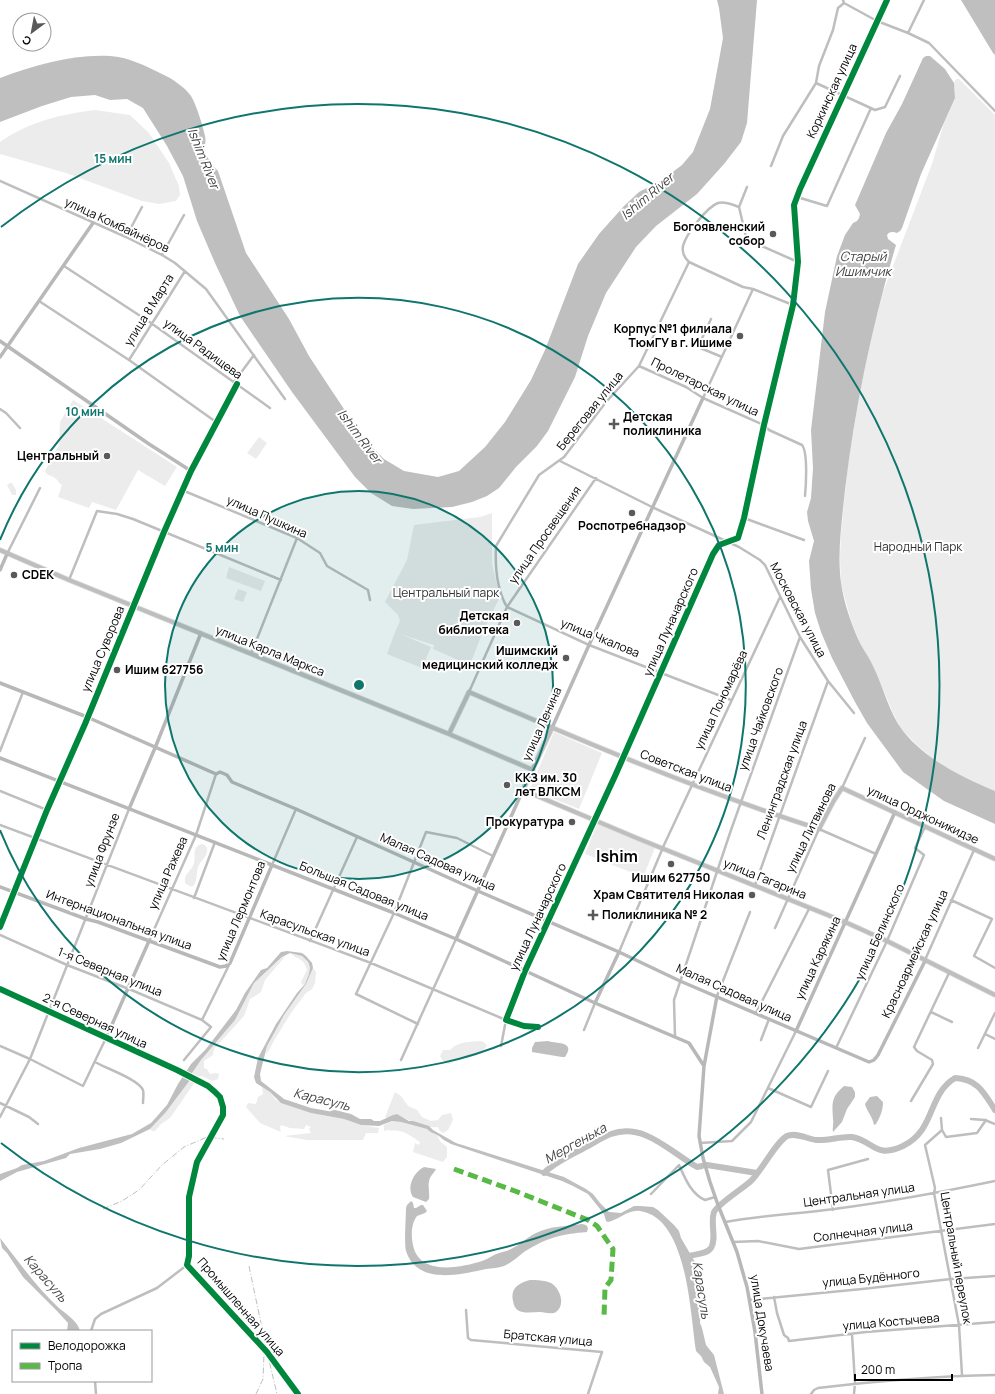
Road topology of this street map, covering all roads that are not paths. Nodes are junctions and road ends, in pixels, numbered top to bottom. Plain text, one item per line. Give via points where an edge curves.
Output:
1 (887, 0) edge
2 (924, 0) edge
3 (844, 2) edge
4 (877, 21) junction
5 (908, 33) junction
6 (900, 76) dead end
7 (816, 83) junction
8 (842, 95) junction
9 (871, 108) junction
10 (995, 112) edge
11 (771, 166) dead end
12 (0, 181) edge
13 (747, 187) dead end
14 (799, 191) joint
15 (797, 197) junction
16 (142, 207) dead end
17 (739, 207) junction
18 (184, 216) dead end
19 (93, 223) junction
20 (126, 237) junction
21 (162, 255) junction
22 (689, 262) junction
23 (798, 262) junction
24 (64, 266) junction
25 (185, 271) junction
26 (753, 289) junction
27 (39, 301) junction
28 (794, 304) junction
29 (711, 319) dead end
30 (152, 324) junction
31 (0, 341) edge
32 (7, 346) junction
33 (254, 355) junction
34 (0, 357) edge
35 (722, 357) junction
36 (129, 360) junction
37 (639, 366) junction
38 (236, 383) junction
39 (703, 398) junction
40 (286, 399) dead end
41 (270, 408) dead end
42 (0, 409) edge
43 (216, 422) junction
44 (764, 425) junction
45 (20, 428) dead end
46 (559, 461) junction
47 (191, 471) junction
48 (596, 478) junction
49 (40, 488) dead end
50 (182, 490) junction
51 (805, 496) dead end
52 (652, 508) junction
53 (744, 518) junction
54 (164, 532) junction
55 (297, 538) junction
56 (804, 540) dead end
57 (728, 542) junction
58 (0, 550) edge
59 (8, 554) junction
60 (0, 570) edge
61 (68, 580) junction
62 (280, 580) junction
63 (780, 597) junction
64 (370, 600) dead end
65 (134, 607) junction
66 (508, 607) junction
67 (201, 633) junction
68 (800, 637) junction
69 (589, 645) junction
70 (251, 654) junction
71 (661, 672) junction
72 (828, 681) junction
73 (0, 683) edge
74 (23, 692) junction
75 (469, 692) junction
76 (732, 700) junction
77 (854, 713) dead end
78 (87, 717) junction
79 (552, 728) junction
80 (449, 734) junction
81 (865, 738) dead end
82 (156, 748) junction
83 (0, 751) edge
84 (623, 757) junction
85 (0, 758) edge
86 (533, 770) junction
87 (216, 774) junction
88 (59, 782) junction
89 (694, 785) junction
90 (842, 788) junction
91 (523, 790) junction
92 (0, 791) edge
93 (741, 802) junction
94 (129, 809) junction
95 (296, 809) junction
96 (47, 810) junction
97 (895, 812) junction
98 (780, 816) junction
99 (595, 821) junction
100 (0, 825) edge
101 (925, 826) junction
102 (820, 829) junction
103 (196, 835) junction
104 (357, 837) junction
105 (36, 839) junction
106 (215, 842) junction
107 (663, 849) junction
108 (974, 849) junction
109 (876, 854) junction
110 (494, 856) junction
111 (995, 859) edge
112 (414, 862) junction
113 (107, 865) junction
114 (272, 865) junction
115 (717, 870) junction
116 (754, 885) junction
117 (0, 887) edge
118 (334, 889) junction
119 (172, 890) junction
120 (478, 891) junction
121 (15, 892) junction
122 (194, 898) junction
123 (788, 898) junction
124 (951, 900) junction
125 (810, 907) junction
126 (750, 912) dead end
127 (394, 913) junction
128 (86, 919) junction
129 (248, 919) junction
130 (548, 920) junction
131 (845, 922) junction
132 (0, 927) edge
133 (775, 928) dead end
134 (0, 935) edge
135 (456, 940) junction
136 (149, 941) junction
137 (310, 941) junction
138 (887, 941) junction
139 (619, 952) junction
140 (925, 961) junction
141 (230, 963) junction
142 (371, 963) junction
143 (67, 965) junction
144 (995, 968) edge
145 (525, 971) junction
146 (950, 973) junction
147 (680, 981) junction
148 (0, 989) edge
149 (129, 989) junction
150 (434, 990) junction
151 (995, 995) edge
152 (717, 996) junction
153 (595, 1003) junction
154 (50, 1012) junction
155 (931, 1012) junction
156 (756, 1013) junction
157 (995, 1013) edge
158 (769, 1019) junction
159 (202, 1020) junction
160 (506, 1020) junction
161 (952, 1022) dead end
162 (418, 1024) junction
163 (538, 1027) dead end
164 (584, 1030) dead end
165 (796, 1031) junction
166 (985, 1034) junction
167 (675, 1036) junction
168 (106, 1038) junction
169 (995, 1039) edge
170 (761, 1040) dead end
171 (0, 1046) edge
172 (501, 1046) dead end
173 (836, 1048) junction
174 (978, 1048) dead end
175 (30, 1059) junction
176 (184, 1060) dead end
177 (401, 1060) dead end
178 (94, 1062) junction
179 (869, 1062) joint
180 (704, 1066) junction
181 (828, 1070) dead end
182 (197, 1080) joint
183 (768, 1088) junction
184 (911, 1101) dead end
185 (0, 1103) edge
186 (143, 1103) dead end
187 (6, 1105) junction
188 (0, 1116) edge
189 (941, 1118) dead end
190 (971, 1119) dead end
191 (986, 1120) junction
192 (38, 1124) dead end
193 (995, 1124) edge
194 (942, 1130) junction
195 (700, 1143) junction
196 (868, 1159) dead end
197 (995, 1181) edge
198 (651, 1194) dead end
199 (934, 1194) junction
200 (716, 1197) junction
201 (833, 1210) junction
202 (725, 1222) junction
203 (995, 1224) edge
204 (942, 1232) junction
205 (733, 1242) junction
206 (187, 1265) junction
207 (995, 1276) edge
208 (951, 1278) junction
209 (774, 1297) junction
210 (750, 1300) junction
211 (466, 1310) dead end
212 (995, 1322) edge
213 (959, 1325) junction
214 (91, 1330) edge
215 (852, 1334) junction
216 (962, 1375) junction
217 (995, 1375) edge
218 (95, 1382) edge
219 (855, 1383) junction
220 (96, 1394) edge
221 (298, 1394) edge
222 (588, 1394) edge
223 (762, 1394) edge
224 (811, 1394) edge
225 (854, 1394) edge

1 - 4 street, Коркинская улица
2 - 5 street
3 - 4 street
3 - 7 street via 838,8
4 - 5 street
4 - 8 street, Коркинская улица
5 - 10 street via 928,43
6 - 9 street via 885,107 875,110
7 - 8 street
7 - 11 street via 783,136
8 - 9 street
8 - 14 street, Коркинская улица
9 - 15 street via 827,206
12 - 19 street, улица Комбайнёров
13 - 17 street
14 - 15 street, улица Луначарского
15 - 23 street, улица Луначарского via 794,213
16 - 20 street
17 - 22 street via 724,202 718,203 705,213 684,246 684,258
17 - 23 street via 746,237
18 - 21 street
19 - 20 street, улица Комбайнёров
19 - 24 street
20 - 21 street, улица Комбайнёров
21 - 25 street, улица Комбайнёров
22 - 26 street via 743,287
22 - 37 street, Береговая улица
23 - 28 street, улица Луначарского
24 - 27 street
24 - 30 street, улица Радищева
25 - 30 street, улица 8 Марта
25 - 33 street, улица Комбайнёров via 206,289
26 - 28 street
26 - 35 street, улица Ленина
27 - 32 street
27 - 36 street
28 - 44 street, улица Луначарского
29 - 35 street via 698,347
30 - 36 street, улица 8 Марта
30 - 38 street, улица Радищева
31 - 32 street
32 - 34 street
32 - 47 street
33 - 38 street, улица Суворова
33 - 40 street, улица Комбайнёров
35 - 39 street, улица Ленина
36 - 43 street
37 - 39 street, Пролетарская улица via 686,387
37 - 46 street, Береговая улица via 606,402
38 - 41 street, улица Радищева
38 - 43 street, улица Суворова
39 - 44 street, Пролетарская улица
39 - 52 street, улица Ленина
42 - 45 street
43 - 47 street, улица Суворова
44 - 51 street, Пролетарская улица via 804,447
44 - 53 street, улица Луначарского
46 - 48 street, Московская улица
46 - 66 street, Береговая улица via 539,475 496,546 501,597
47 - 50 street, улица Суворова
48 - 52 street, Московская улица
48 - 66 street, улица Просвещения
49 - 59 street
50 - 54 street, улица Суворова
50 - 55 street, улица Пушкина
52 - 57 street, Московская улица
52 - 69 street, улица Ленина
53 - 56 street
53 - 57 street, улица Луначарского via 738,538
54 - 61 street via 116,513 97,511
54 - 62 street
54 - 65 street, улица Суворова
55 - 62 street
55 - 64 street, улица Пушкина via 320,553 327,566 368,590
57 - 63 street, Московская улица via 760,560
57 - 71 street, улица Луначарского via 719,545 713,554
58 - 59 main road, улица Карла Маркса
59 - 60 street
59 - 61 main road, улица Карла Маркса
61 - 65 main road, улица Карла Маркса
62 - 70 street
63 - 68 street, Московская улица
63 - 76 street, улица Пономарёва
65 - 67 main road, улица Карла Маркса
65 - 78 street, улица Суворова
66 - 69 street, улица Чкалова
66 - 75 street, улица Просвещения
67 - 70 main road, улица Карла Маркса
67 - 82 street, улица Фрунзе
68 - 72 street, Московская улица
68 - 93 street, улица Чайковского
69 - 71 street, улица Чкалова
69 - 79 street, улица Ленина
70 - 80 main road, улица Карла Маркса
71 - 76 street, улица Чкалова
71 - 84 street, улица Луначарского
72 - 77 street, Московская улица
72 - 98 street, Ленинградская улица
73 - 74 street, Малая Садовая улица
74 - 78 street, Малая Садовая улица
74 - 83 street
75 - 79 main road, Советская улица
75 - 80 main road, улица Просвещения
76 - 89 street, улица Пономарёва
78 - 82 street, Малая Садовая улица
78 - 88 street, улица Суворова
79 - 84 main road, Советская улица
79 - 86 main road, улица Ленина
80 - 86 main road, улица Карла Маркса
81 - 90 street, улица Литвинова
82 - 87 street, Малая Садовая улица
82 - 94 street, улица Фрунзе
84 - 89 main road, Советская улица
84 - 99 street, улица Луначарского
85 - 88 street, Большая Садовая улица
86 - 91 main road, улица Ленина
87 - 95 street, Малая Садовая улица via 220,772 227,775 232,782
87 - 103 street, улица Ражева
88 - 94 street, Большая Садовая улица
88 - 96 street, улица Суворова
89 - 93 main road, Советская улица
89 - 107 street, улица Пономарёва
90 - 97 main road, улица Орджоникидзе
90 - 102 main road, улица Литвинова
91 - 99 main road, улица Гагарина
91 - 110 street, улица Ленина
92 - 96 street
93 - 98 main road, Советская улица
93 - 115 street, улица Чайковского
94 - 103 street, Большая Садовая улица
94 - 113 street, улица Фрунзе
95 - 104 street, Малая Садовая улица
95 - 114 street, улица Лермонтова
96 - 105 street, улица Суворова
97 - 101 main road, улица Орджоникидзе
97 - 109 street, улица Карякина
98 - 102 main road, Советская улица
98 - 116 street, Ленинградская улица
99 - 107 main road, улица Гагарина
99 - 130 street, улица Луначарского
100 - 105 street, Карасульская улица
101 - 108 main road, улица Орджоникидзе
101 - 138 street, улица Белинского via 915,848 924,855
102 - 109 street, Советская улица
102 - 123 street, улица Литвинова
103 - 106 street, Большая Садовая улица
103 - 119 street, улица Ражева
104 - 112 street, Малая Садовая улица
104 - 118 street
105 - 113 street, Карасульская улица
105 - 121 street, улица Суворова
106 - 114 street, Большая Садовая улица
106 - 122 street
107 - 115 main road, улица Гагарина
107 - 139 street, улица Пономарёва
108 - 111 main road, улица Орджоникидзе
108 - 124 street, Красноармейская улица
109 - 131 street, улица Карякина
110 - 112 street via 457,838 426,832
110 - 120 street, улица Ленина
112 - 120 street, Малая Садовая улица
112 - 127 street
113 - 119 street, Карасульская улица
113 - 128 street, улица Фрунзе
114 - 118 street, Большая Садовая улица
114 - 129 street, улица Лермонтова
115 - 116 main road, улица Гагарина
115 - 147 street, улица Чайковского
116 - 123 main road, улица Гагарина
117 - 121 street, Интернациональная улица
118 - 127 street, Большая Садовая улица
118 - 137 street
119 - 122 street, Карасульская улица
119 - 136 street, улица Ражева
120 - 130 street, Малая Садовая улица
120 - 135 street, улица Ленина
121 - 128 street, Интернациональная улица
121 - 132 street, улица Суворова
122 - 129 street, Карасульская улица
123 - 125 main road, улица Гагарина
123 - 133 street, улица Литвинова
124 - 140 street, Красноармейская улица
124 - 144 street via 992,919 974,956
125 - 131 main road, улица Гагарина
125 - 156 street
126 - 152 street
127 - 135 street, Большая Садовая улица
127 - 142 street
128 - 136 street, Интернациональная улица
128 - 143 street, улица Фрунзе
129 - 137 street, Карасульская улица
129 - 141 street, улица Лермонтова
130 - 139 street, Малая Садовая улица
130 - 145 street, улица Луначарского
131 - 138 main road, улица Гагарина
131 - 165 street, улица Карякина
134 - 143 street, 1-я Северная улица
135 - 145 street, Большая Садовая улица
135 - 150 street, улица Ленина
136 - 141 street, Интернациональная улица via 216,967
136 - 149 street, улица Ражева
137 - 142 street, Карасульская улица
138 - 140 main road, улица Гагарина
138 - 173 street, улица Белинского
139 - 147 street, Малая Садовая улица
139 - 153 street, улица Пономарёва
140 - 146 main road, улица Гагарина
140 - 179 street, Красноармейская улица via 878,1055
141 - 159 street, улица Лермонтова
142 - 150 street, Карасульская улица
142 - 162 street via 356,994
143 - 149 street, 1-я Северная улица
143 - 154 street, улица Фрунзе
145 - 153 street, Большая Садовая улица
145 - 160 street, улица Луначарского
146 - 151 main road, улица Гагарина
146 - 155 street
147 - 152 street, Малая Садовая улица
147 - 167 street, улица Чайковского via 674,1000
148 - 154 street, 2-я Северная улица
149 - 159 street, 1-я Северная улица
149 - 168 street, улица Ражева
150 - 160 street, Карасульская улица
150 - 162 street, улица Ленина
152 - 156 street, Малая Садовая улица
152 - 180 street
153 - 164 street, улица Пономарёва
153 - 167 street, Большая Садовая улица
154 - 168 street, 2-я Северная улица
154 - 175 street, улица Фрунзе
155 - 161 street
155 - 184 street via 914,1047 932,1060 933,1064
156 - 158 street, Малая Садовая улица
157 - 166 street
158 - 165 street, Малая Садовая улица
158 - 170 street
159 - 176 street, 1-я Северная улица via 211,1027
160 - 163 street via 524,1026
160 - 172 street
162 - 177 street, улица Ленина
165 - 173 street, Малая Садовая улица
165 - 183 street, улица Карякина
166 - 169 street
166 - 174 street
167 - 180 street, Большая Садовая улица via 689,1042
168 - 178 street, улица Ражева
168 - 182 street, 2-я Северная улица
171 - 175 street
173 - 179 street, Малая Садовая улица
175 - 178 street, улица Ражева via 83,1086
175 - 187 street, улица Фрунзе
178 - 186 street via 123,1075 140,1087 143,1092
180 - 195 street
181 - 183 street via 811,1107
182 - 206 street, Промышленная улица via 216,1092 222,1102 223,1116 197,1162 190,1190
183 - 195 street, улица Карякина via 751,1122 732,1141
185 - 187 street
187 - 188 street, улица Фрунзе
187 - 192 street
189 - 194 street
190 - 191 street
191 - 193 street
191 - 194 street via 977,1133 946,1137
194 - 199 street, Центральный переулок via 925,1145 935,1188
195 - 200 street
196 - 201 street via 828,1170
197 - 199 street, Центральная улица
198 - 200 street via 679,1165 695,1194 706,1200
199 - 201 street, Центральная улица
199 - 204 street, Центральный переулок
200 - 202 street, улица Докучаева
201 - 202 street, Центральная улица via 778,1214
202 - 205 street, улица Докучаева
203 - 204 street, Солнечная улица
204 - 205 street, Солнечная улица via 799,1249 758,1241
204 - 208 street, Центральный переулок
205 - 210 street, улица Докучаева
206 - 214 street via 157,1288 101,1314 95,1319
206 - 221 street, Промышленная улица via 267,1352
207 - 208 street, улица Будённого
208 - 209 street, улица Будённого
208 - 213 street, Центральный переулок
209 - 210 street, улица Будённого
209 - 215 street, улица Костычева via 784,1336 789,1341
210 - 223 street, улица Докучаева
211 - 222 street, Братская улица via 468,1338 471,1340 602,1352
212 - 213 street, улица Костычева
213 - 215 street, улица Костычева
213 - 216 street, Центральный переулок
215 - 219 street
216 - 217 street
216 - 219 street
218 - 220 street
219 - 224 street via 818,1388
219 - 225 street

